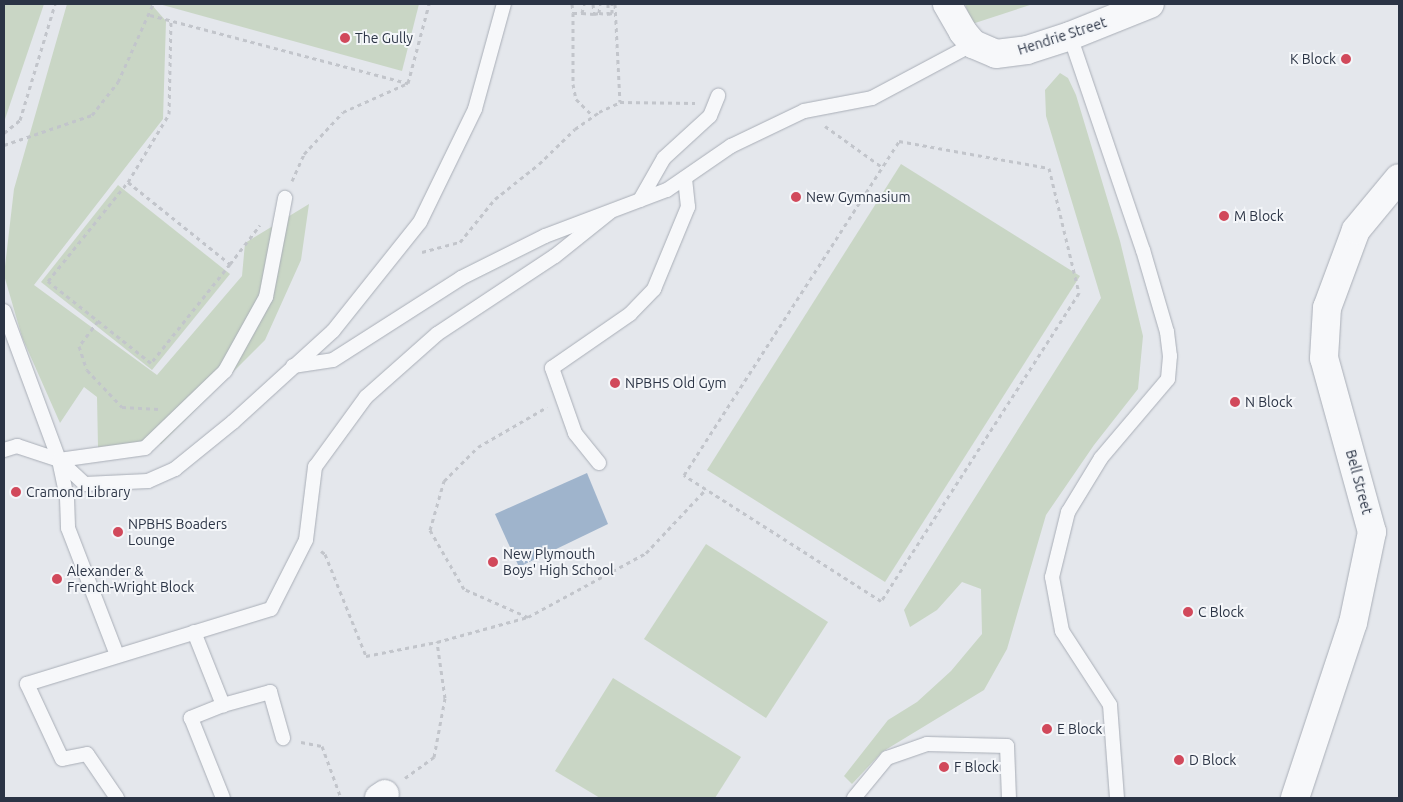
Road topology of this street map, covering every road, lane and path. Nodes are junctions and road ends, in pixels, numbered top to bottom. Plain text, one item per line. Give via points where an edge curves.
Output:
1 (55, 4) edge
2 (153, 4) edge
3 (429, 4) edge
4 (504, 4) edge
5 (572, 4) edge
6 (584, 4) edge
7 (593, 4) edge
8 (600, 4) edge
9 (608, 4) edge
10 (613, 4) edge
11 (947, 4) edge
12 (1150, 4) edge
13 (582, 13) junction
14 (599, 13) junction
15 (573, 14) junction
16 (594, 14) junction
17 (612, 14) junction
18 (150, 15) junction
19 (171, 20) junction
20 (1070, 36) junction
21 (973, 44) junction
22 (408, 83) junction
23 (717, 99) joint
24 (620, 102) junction
25 (804, 111) junction
26 (593, 116) junction
27 (4, 134) edge
28 (4, 145) edge
29 (882, 167) junction
30 (685, 178) junction
31 (1399, 178) edge
32 (128, 182) junction
33 (285, 198) junction
34 (640, 200) junction
35 (610, 212) junction
36 (393, 260) junction
37 (230, 264) junction
38 (4, 311) edge
39 (98, 321) junction
40 (292, 366) junction
41 (563, 398) junction
42 (196, 400) junction
43 (4, 450) edge
44 (59, 460) junction
45 (599, 463) dead end
46 (706, 489) junction
47 (306, 540) junction
48 (528, 617) junction
49 (194, 632) junction
50 (437, 642) junction
51 (118, 655) junction
52 (223, 705) junction
53 (283, 738) joint
54 (382, 796) edge
55 (117, 798) edge
56 (223, 798) edge
57 (341, 798) edge
58 (854, 798) edge
59 (1009, 798) edge
60 (1117, 798) edge
61 (1295, 798) edge

1 - 27 path via 20,120
2 - 18 path
3 - 22 path
4 - 36 lane via 475,109 420,222
5 - 15 path
6 - 13 path
7 - 16 path
8 - 14 path
9 - 17 path
10 - 17 path
11 - 21 street via 962,32
12 - 20 street, Hendrie Street
13 - 15 path
13 - 16 path
14 - 16 path
14 - 17 path
15 - 26 path via 573,84 576,99
17 - 24 path
18 - 19 path
18 - 28 path via 118,82 92,115
19 - 22 path
19 - 32 path via 169,114
20 - 21 street, Hendrie Street via 1027,50 996,54
20 - 60 lane via 1143,250 1167,332 1170,356 1168,379 1101,458 1068,512 1052,577 1062,631 1110,705
21 - 25 lane via 872,98
22 - 33 path via 343,112 304,154
23 - 24 path
23 - 34 lane via 710,116 664,158
24 - 26 path
25 - 29 path
25 - 30 lane via 731,146
26 - 36 path via 495,199 460,242
29 - 46 path via 684,475
29 - 46 path via 899,141 1049,168 1079,293 881,601
30 - 34 lane via 667,190
30 - 41 lane via 688,207 654,289 630,314 552,368
31 - 61 street, Bell Street via 1356,230 1327,308 1324,358 1372,532 1353,623
32 - 37 path
32 - 39 path via 48,281
33 - 37 path
33 - 42 lane via 266,297 224,371
34 - 35 lane
35 - 40 lane via 545,236 461,278 333,360
35 - 47 lane via 555,256 437,334 366,397 315,467
36 - 40 lane via 333,331
37 - 39 path via 151,363
38 - 44 lane
39 - 42 path via 79,346 87,370 122,407 160,409
40 - 44 lane via 198,452 175,469 148,480 85,484
41 - 45 lane via 575,433
41 - 48 path via 471,454 444,480 430,530 464,589
42 - 44 lane via 145,448
43 - 44 lane via 17,446
44 - 51 lane via 67,498 68,528
46 - 48 path via 646,553
47 - 49 lane via 271,609
47 - 50 path via 325,554 366,656
48 - 50 path
49 - 51 lane
49 - 52 lane
50 - 54 path via 445,698 434,757
51 - 55 lane via 27,684 62,759 87,754
52 - 53 lane via 270,692
52 - 56 lane via 191,718
53 - 57 path via 322,746
58 - 59 lane via 887,758 927,744 1006,746

